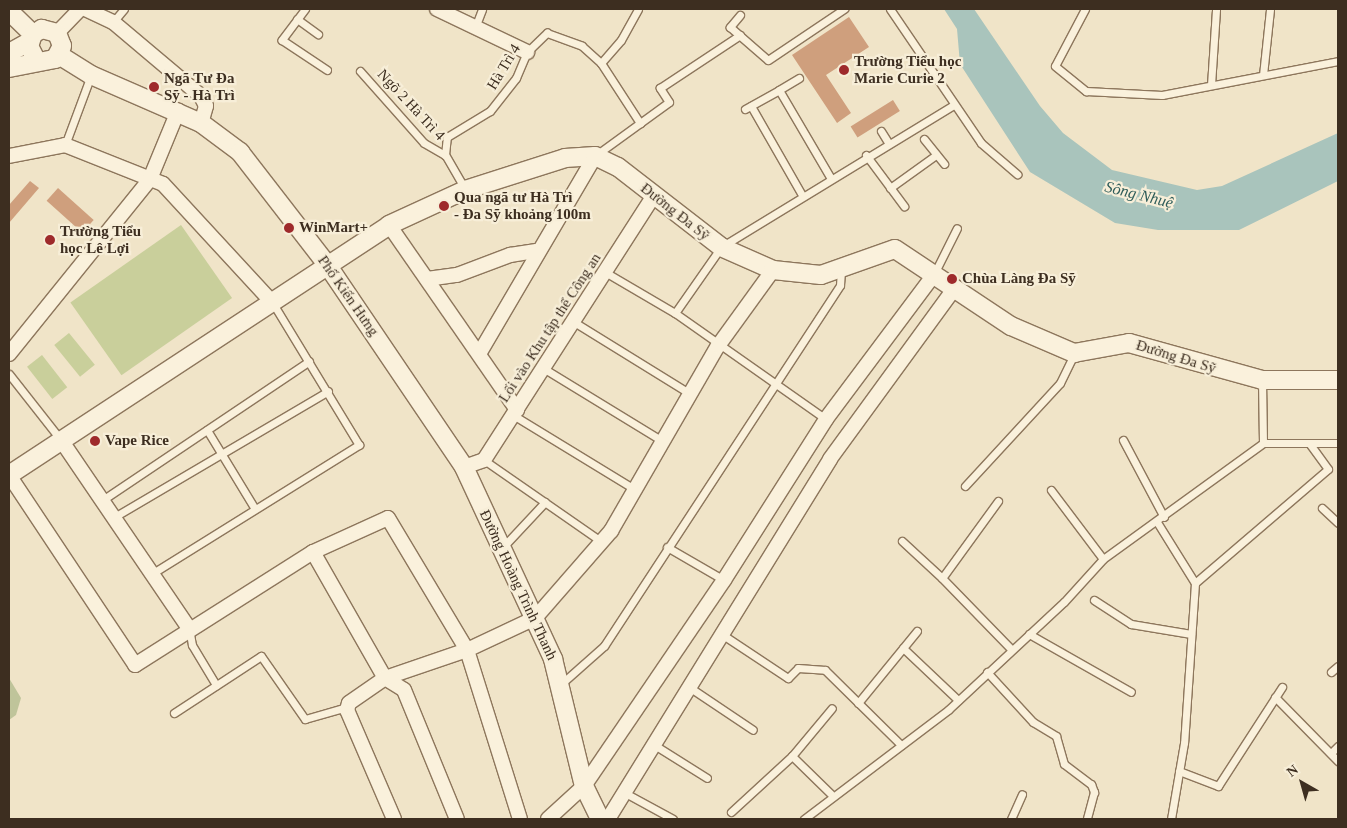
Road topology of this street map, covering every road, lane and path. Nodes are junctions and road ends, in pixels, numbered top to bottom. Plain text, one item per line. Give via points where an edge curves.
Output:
1 (80, 9) edge
2 (85, 9) edge
3 (124, 9) edge
4 (305, 9) edge
5 (437, 9) edge
6 (482, 9) edge
7 (638, 9) edge
8 (844, 9) edge
9 (890, 9) edge
10 (1086, 9) edge
11 (1216, 9) edge
12 (1270, 9) edge
13 (9, 10) edge
14 (740, 15) dead end
15 (298, 19) junction
16 (113, 22) junction
17 (476, 25) junction
18 (57, 33) junction
19 (318, 34) dead end
20 (740, 35) junction
21 (31, 38) junction
22 (527, 52) junction
23 (9, 53) edge
24 (59, 55) junction
25 (36, 60) junction
26 (1338, 61) edge
27 (601, 63) junction
28 (9, 68) edge
29 (327, 70) dead end
30 (360, 71) dead end
31 (91, 75) junction
32 (1263, 75) junction
33 (799, 78) dead end
34 (1211, 85) junction
35 (778, 90) junction
36 (954, 105) junction
37 (178, 111) junction
38 (201, 122) junction
39 (640, 123) junction
40 (881, 131) dead end
41 (924, 139) dead end
42 (888, 142) junction
43 (65, 145) junction
44 (445, 155) junction
45 (866, 155) junction
46 (936, 155) junction
47 (9, 156) edge
48 (595, 156) junction
49 (944, 164) dead end
50 (1017, 174) dead end
51 (830, 177) junction
52 (150, 179) junction
53 (890, 188) junction
54 (465, 190) junction
55 (654, 195) junction
56 (802, 195) junction
57 (904, 206) dead end
58 (389, 225) junction
59 (957, 228) dead end
60 (721, 247) junction
61 (535, 251) junction
62 (328, 266) junction
63 (773, 270) junction
64 (841, 270) junction
65 (605, 272) junction
66 (933, 276) junction
67 (427, 279) junction
68 (954, 289) junction
69 (272, 302) junction
70 (675, 313) junction
71 (574, 322) junction
72 (718, 346) junction
73 (9, 354) edge
74 (479, 354) junction
75 (1074, 354) junction
76 (309, 361) junction
77 (544, 368) junction
78 (9, 374) edge
79 (1262, 380) junction
80 (1338, 380) edge
81 (777, 382) junction
82 (328, 391) junction
83 (689, 393) junction
84 (515, 412) junction
85 (826, 419) junction
86 (207, 430) junction
87 (61, 440) junction
88 (661, 440) junction
89 (1123, 440) dead end
90 (1263, 443) junction
91 (1309, 443) junction
92 (1338, 443) edge
93 (221, 453) junction
94 (484, 460) junction
95 (464, 467) junction
96 (9, 475) edge
97 (965, 486) dead end
98 (634, 489) junction
99 (1051, 490) dead end
100 (104, 499) junction
101 (544, 502) junction
102 (998, 502) dead end
103 (1322, 508) dead end
104 (255, 509) junction
105 (116, 516) junction
106 (1164, 517) junction
107 (1157, 522) junction
108 (1338, 523) edge
109 (902, 541) dead end
110 (602, 542) junction
111 (667, 547) junction
112 (501, 549) junction
113 (313, 552) junction
114 (1103, 559) junction
115 (153, 573) junction
116 (942, 578) junction
117 (724, 580) junction
118 (1195, 583) junction
119 (1094, 600) dead end
120 (535, 618) junction
121 (188, 628) junction
122 (917, 631) dead end
123 (1029, 634) junction
124 (1191, 634) junction
125 (723, 635) junction
126 (904, 648) junction
127 (1011, 649) junction
128 (467, 650) junction
129 (1338, 666) edge
130 (987, 672) junction
131 (1331, 672) dead end
132 (385, 678) junction
133 (560, 684) junction
134 (216, 685) junction
135 (1282, 687) dead end
136 (692, 690) junction
137 (1131, 692) dead end
138 (1275, 697) junction
139 (958, 700) junction
140 (858, 703) junction
141 (347, 707) junction
142 (832, 708) dead end
143 (174, 713) dead end
144 (753, 730) dead end
145 (900, 745) junction
146 (656, 746) junction
147 (1338, 746) edge
148 (1330, 753) junction
149 (792, 756) junction
150 (1338, 761) edge
151 (1179, 771) junction
152 (707, 778) dead end
153 (584, 786) junction
154 (627, 794) junction
155 (831, 794) junction
156 (1022, 794) dead end
157 (731, 812) dead end
158 (394, 819) edge
159 (457, 819) edge
160 (520, 819) edge
161 (548, 819) edge
162 (600, 819) edge
163 (608, 819) edge
164 (673, 819) edge
165 (804, 819) edge
166 (1011, 819) edge
167 (1087, 819) edge
168 (1171, 819) edge

1 - 18 street
2 - 16 street
3 - 16 lane
4 - 15 lane
5 - 17 street
6 - 17 lane
7 - 27 lane via 621,40
8 - 20 lane via 768,60
9 - 36 lane
10 - 34 lane via 1054,66 1086,91 1162,95
11 - 34 lane
12 - 32 lane
13 - 21 street
14 - 20 lane via 730,27
15 - 19 lane
15 - 29 lane via 283,42
16 - 38 street via 201,96 206,106
17 - 22 street
18 - 21 street via 48,29
18 - 24 street via 62,46
20 - 39 lane via 660,88 669,102
21 - 23 street
21 - 25 street
22 - 27 lane, Hà Trì 4 via 540,38 552,33 582,46
22 - 44 lane, Hà Trì 4 via 516,78 490,111 447,137
24 - 25 street via 50,62
24 - 31 street, Phố Kiến Hưng
25 - 28 street
26 - 32 lane
27 - 39 lane, Hà Trì 4
30 - 44 lane, Ngõ 2 Hà Trì 4 via 424,142
31 - 37 street, Phố Kiến Hưng
31 - 43 lane
32 - 34 lane
33 - 35 lane
35 - 51 lane
35 - 56 lane via 748,108
36 - 42 lane via 918,130
36 - 50 lane via 981,143
37 - 38 street, Phố Kiến Hưng
37 - 52 street
38 - 62 street, Phố Kiến Hưng via 240,152
39 - 48 lane
40 - 42 lane
41 - 46 lane
42 - 45 lane
43 - 47 street
43 - 52 street
44 - 54 lane
45 - 51 lane
45 - 53 lane
46 - 49 lane
46 - 53 lane
48 - 54 street via 565,158
48 - 55 street, Đường Đa Sỹ
48 - 61 street
51 - 56 lane
52 - 69 street via 163,184
52 - 73 street via 58,289
53 - 57 lane
54 - 58 street
55 - 60 street, Đường Đa Sỹ
55 - 65 street, Lối vào Khu tập thể Công an
56 - 60 lane
58 - 62 street
58 - 67 street
59 - 66 lane
60 - 63 street, Đường Đa Sỹ
60 - 70 lane
61 - 67 street via 510,255 457,275
61 - 74 street
62 - 69 street
62 - 95 street, Phố Kiến Hưng
63 - 64 street, Đường Đa Sỹ via 821,275
63 - 72 street
64 - 66 street, Đường Đa Sỹ via 895,250
64 - 81 lane via 840,285
65 - 70 lane
65 - 71 street, Lối vào Khu tập thể Công an
66 - 68 street, Đường Đa Sỹ
66 - 85 street
67 - 74 street
68 - 75 street, Đường Đa Sỹ via 1010,326
68 - 125 street via 830,459
69 - 76 lane
69 - 87 street
70 - 72 lane
71 - 77 street, Lối vào Khu tập thể Công an
71 - 83 lane
72 - 81 lane
72 - 83 street
74 - 84 street
75 - 79 street, Đường Đa Sỹ via 1130,343
75 - 97 lane via 1060,383
76 - 82 lane
76 - 86 lane
77 - 84 street, Lối vào Khu tập thể Công an
77 - 88 lane
78 - 87 lane
79 - 80 street, Đường Đa Sỹ
79 - 90 lane
81 - 85 lane
81 - 111 lane
82 - 93 lane
82 - 104 lane via 359,446
83 - 88 street
84 - 94 street, Lối vào Khu tập thể Công an
84 - 98 lane
85 - 117 street
86 - 93 lane
86 - 100 lane
87 - 96 street
87 - 100 street
88 - 98 street
89 - 106 lane
90 - 91 lane
90 - 106 lane
91 - 92 lane
91 - 118 lane via 1328,469
93 - 104 lane
93 - 105 lane
94 - 95 street
94 - 101 lane
95 - 112 street, Đường Hoàng Trình Thanh
96 - 121 street via 135,666
98 - 110 street
99 - 114 lane
100 - 105 street
101 - 110 lane
101 - 112 lane
102 - 116 lane
103 - 108 lane
104 - 115 lane
105 - 115 street
106 - 107 lane
107 - 114 lane
107 - 118 lane
109 - 116 lane
110 - 120 street
111 - 117 lane
111 - 133 lane via 604,646
112 - 120 street, Đường Hoàng Trình Thanh
113 - 121 street
113 - 128 street via 388,518
113 - 132 street
114 - 123 lane
115 - 121 street
116 - 127 lane
117 - 153 street
118 - 124 lane
119 - 124 lane via 1131,624
120 - 128 street
120 - 133 street, Đường Hoàng Trình Thanh
121 - 134 lane via 192,646
122 - 126 lane
123 - 127 lane
123 - 137 lane
124 - 151 lane
125 - 136 street
125 - 140 lane via 788,678 798,668 825,670
126 - 139 lane
126 - 140 lane
127 - 130 lane
128 - 132 street
128 - 160 street
129 - 131 lane
130 - 139 lane
130 - 167 lane via 1033,722 1056,736 1064,764 1092,784 1094,792
132 - 141 street
132 - 159 street via 404,690
133 - 153 street, Đường Hoàng Trình Thanh
134 - 141 lane via 261,656 305,719
134 - 143 lane
135 - 138 lane
136 - 144 lane
136 - 146 street
138 - 148 lane
138 - 151 lane via 1218,786
139 - 145 lane
140 - 145 lane
141 - 158 street
142 - 149 lane
145 - 155 lane
146 - 152 lane
146 - 154 street
147 - 148 lane
148 - 150 lane
149 - 155 lane
149 - 157 lane
151 - 168 lane
153 - 161 street
153 - 162 street, Đường Hoàng Trình Thanh
154 - 163 street
154 - 164 lane
155 - 165 lane
156 - 166 lane

